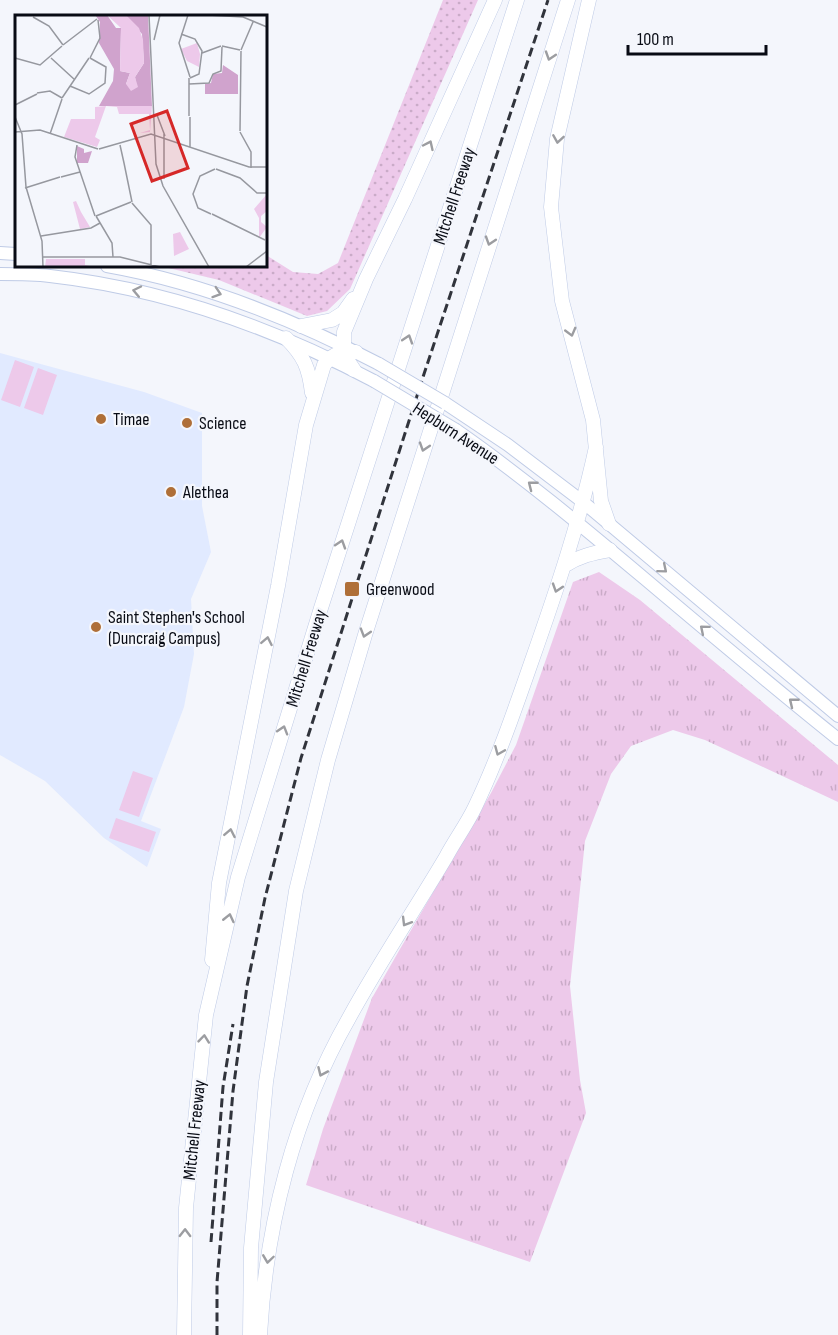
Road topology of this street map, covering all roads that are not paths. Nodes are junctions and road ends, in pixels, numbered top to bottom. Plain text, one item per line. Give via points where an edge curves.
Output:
1 (495, 0) edge
2 (517, 0) edge
3 (568, 0) edge
4 (590, 0) edge
5 (0, 253) edge
6 (15, 254) edge
7 (114, 267) edge
8 (0, 274) edge
9 (366, 279) junction
10 (302, 326) junction
11 (286, 338) junction
12 (348, 350) junction
13 (330, 358) junction
14 (354, 370) junction
15 (313, 398) junction
16 (596, 447) junction
17 (583, 502) junction
18 (577, 522) junction
19 (609, 524) junction
20 (610, 550) junction
21 (564, 566) junction
22 (788, 674) junction
23 (838, 716) edge
24 (824, 728) junction
25 (838, 739) edge
26 (206, 1016) junction
27 (184, 1335) edge
28 (250, 1335) edge
29 (260, 1335) edge

9 -> 1 highway
26 -> 2 highway, Mitchell Freeway via 238,877
3 -> 28 highway via 364,635 299,880 266,1082 251,1248
4 -> 16 highway via 557,139 551,207 562,302 591,408
5 - 6 main road
7 -> 10 main road, Hepburn Avenue via 187,284
11 -> 8 main road, Hepburn Avenue via 166,297 80,280
9 - 10 highway via 343,313 332,320
9 - 12 highway via 345,332
10 - 12 main road, Hepburn Avenue
11 - 13 main road, Hepburn Avenue
11 - 15 highway via 306,364
12 - 13 highway
12 - 14 highway via 348,361
12 - 17 main road, Hepburn Avenue, bridge via 462,414
13 - 14 main road, Hepburn Avenue
13 - 15 highway
18 -> 14 main road, Hepburn Avenue, bridge via 456,430
26 -> 15 highway via 219,883
16 - 17 highway
16 - 19 highway via 601,501
17 - 18 highway
17 - 19 main road, Hepburn Avenue
18 - 20 main road, Hepburn Avenue
18 - 21 highway
19 -> 22 main road, Hepburn Avenue
20 - 21 highway via 586,554
24 -> 20 main road, Hepburn Avenue
21 -> 29 highway via 503,742 474,808 348,1019 312,1094 284,1177 269,1246
22 - 23 main road, Hepburn Avenue
22 - 24 main road via 831,721 832,725
24 - 25 main road, Hepburn Avenue
27 -> 26 highway, Mitchell Freeway via 186,1208

